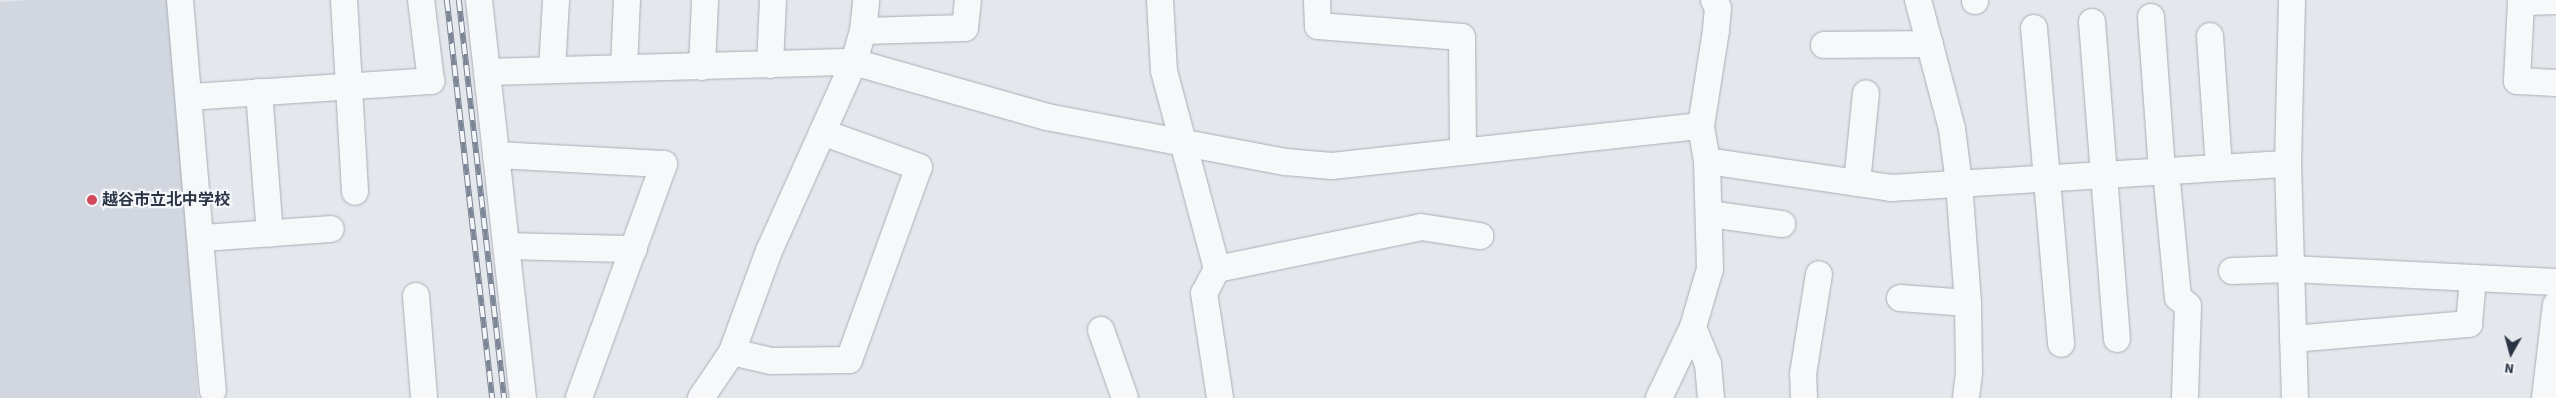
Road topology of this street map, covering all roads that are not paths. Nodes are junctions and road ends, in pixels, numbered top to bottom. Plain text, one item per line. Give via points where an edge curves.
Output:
1 (180, 0) edge
2 (344, 0) edge
3 (421, 0) edge
4 (479, 0) edge
5 (556, 0) edge
6 (627, 0) edge
7 (705, 0) edge
8 (773, 0) edge
9 (866, 0) edge
10 (968, 0) edge
11 (1160, 0) edge
12 (1317, 0) edge
13 (1714, 0) edge
14 (1918, 0) edge
15 (2292, 0) edge
16 (2556, 1) edge
17 (2151, 17) dead end
18 (2092, 22) dead end
19 (2034, 28) dead end
20 (863, 31) junction
21 (2210, 36) dead end
22 (1930, 44) junction
23 (1824, 45) dead end
24 (854, 62) junction
25 (770, 65) junction
26 (702, 66) junction
27 (624, 68) junction
28 (552, 70) junction
29 (488, 72) junction
30 (2556, 83) edge
31 (349, 87) junction
32 (259, 92) junction
33 (1866, 93) dead end
34 (190, 97) junction
35 (1701, 126) junction
36 (822, 132) junction
37 (1183, 142) junction
38 (1464, 151) junction
39 (496, 156) junction
40 (1707, 161) junction
41 (2288, 164) junction
42 (2219, 168) junction
43 (2164, 171) junction
44 (2103, 175) junction
45 (2046, 178) junction
46 (1857, 183) junction
47 (1959, 183) junction
48 (355, 192) dead end
49 (1709, 214) junction
50 (1782, 224) dead end
51 (331, 229) dead end
52 (270, 234) junction
53 (1480, 236) dead end
54 (202, 238) junction
55 (508, 246) junction
56 (634, 249) junction
57 (1217, 268) junction
58 (2291, 269) junction
59 (2232, 271) dead end
60 (1819, 274) dead end
61 (2472, 278) junction
62 (2556, 282) edge
63 (416, 296) dead end
64 (1900, 298) dead end
65 (1968, 303) junction
66 (2556, 305) edge
67 (1693, 327) junction
68 (1101, 330) dead end
69 (2117, 339) dead end
70 (2293, 339) junction
71 (2061, 344) dead end
72 (732, 352) junction
73 (2548, 387) edge
74 (214, 391) dead end
75 (424, 398) edge
76 (523, 398) edge
77 (578, 398) edge
78 (701, 398) edge
79 (1125, 398) edge
80 (1220, 398) edge
81 (1659, 398) edge
82 (1712, 398) edge
83 (1804, 398) edge
84 (1966, 398) edge
85 (2185, 398) edge
86 (2295, 398) edge

1 - 34 street
2 - 31 street
3 - 31 street via 431,81
4 - 29 street
5 - 28 street
6 - 27 street
7 - 26 street
8 - 25 street
9 - 20 street
10 - 20 street via 965,28
11 - 37 street via 1164,71
12 - 38 street via 1318,26 1462,37
13 - 35 street via 1718,8 1716,30
14 - 22 street
15 - 41 street
16 - 30 street via 2521,2 2517,81
17 - 43 street
18 - 44 street
19 - 45 street
20 - 24 street
21 - 42 street
22 - 23 street
22 - 47 street via 1952,130
24 - 25 street
24 - 36 street
24 - 37 street via 1047,117
25 - 26 street
26 - 27 street
27 - 28 street
28 - 29 street
29 - 39 street
31 - 32 street
31 - 48 street
32 - 34 street
32 - 52 street
33 - 46 street
34 - 54 street
35 - 38 street
35 - 40 street
36 - 72 street via 769,251
36 - 72 street via 919,168 849,360 771,361
37 - 38 street via 1286,162 1332,166
37 - 57 street
39 - 55 street
39 - 56 street via 664,164
40 - 46 street
40 - 49 street
41 - 42 street
41 - 58 street
42 - 43 street
43 - 44 street
43 - 85 street via 2178,297 2188,306
44 - 45 street
44 - 69 street
45 - 47 street
45 - 71 street
46 - 47 street via 1891,188
47 - 65 street
49 - 50 street
49 - 67 street via 1710,269
51 - 52 street
52 - 54 street
53 - 57 street via 1421,226
54 - 74 street
55 - 56 street
55 - 76 street
56 - 77 street
57 - 80 street via 1204,293
58 - 59 street
58 - 61 street
58 - 70 street
60 - 83 street via 1803,374
61 - 62 street
61 - 70 street via 2469,324
63 - 75 street
64 - 65 street
65 - 84 street
66 - 73 street
67 - 81 street
67 - 82 street via 1708,364
68 - 79 street
70 - 86 street
72 - 78 street

